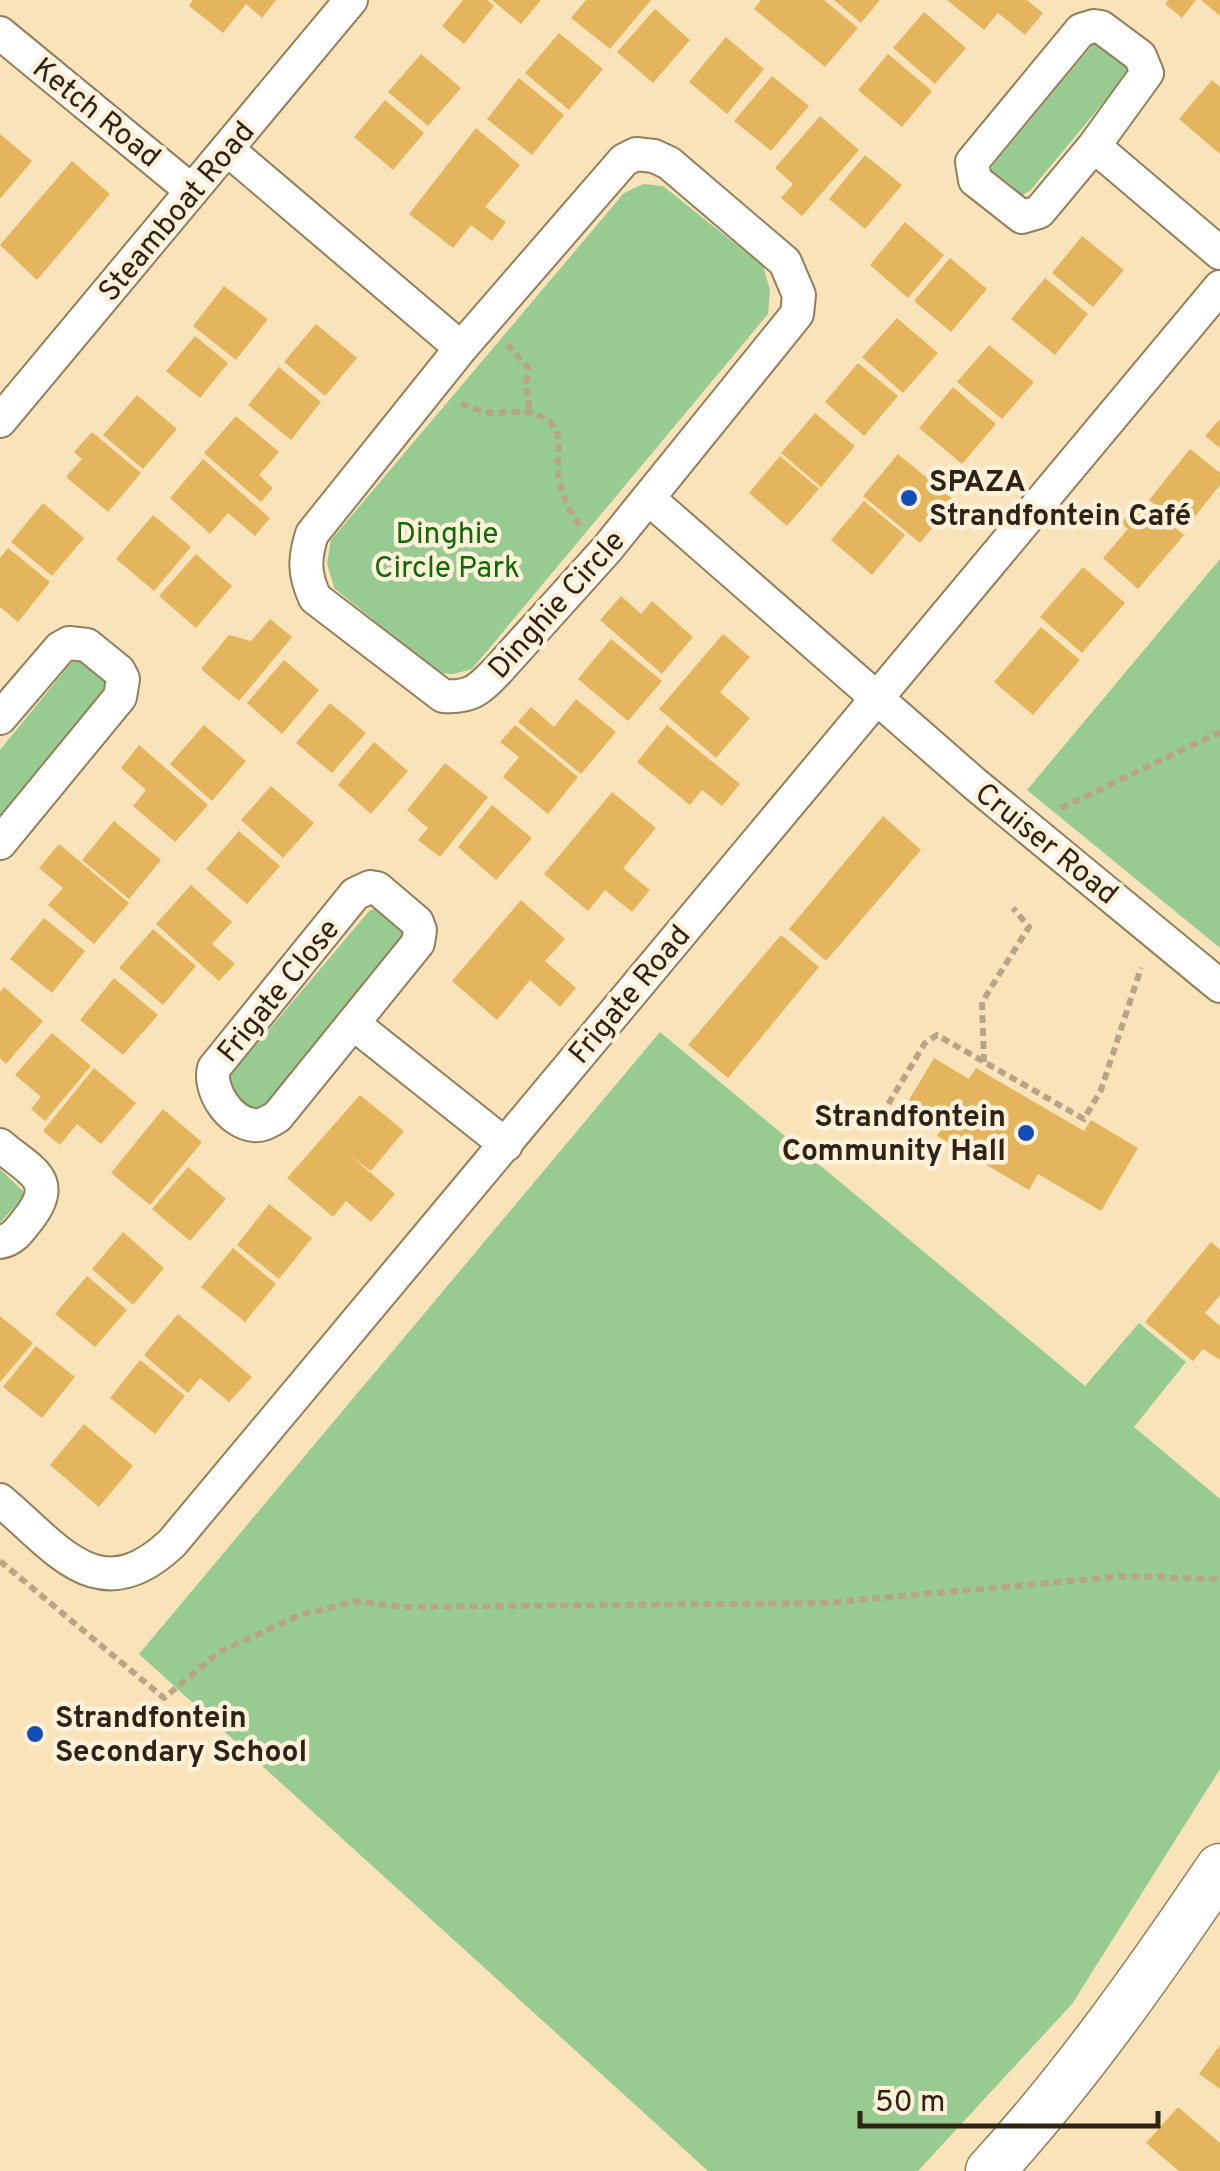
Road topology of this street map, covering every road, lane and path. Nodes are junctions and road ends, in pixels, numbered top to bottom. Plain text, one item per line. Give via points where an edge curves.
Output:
1 (352, 0) edge
2 (0, 33) edge
3 (1094, 146) junction
4 (226, 150) junction
5 (192, 191) junction
6 (1220, 253) edge
7 (1220, 287) edge
8 (472, 335) junction
9 (428, 389) junction
10 (530, 413) junction
11 (0, 421) edge
12 (648, 498) junction
13 (606, 549) junction
14 (876, 698) junction
15 (0, 718) edge
16 (1220, 732) edge
17 (1024, 826) junction
18 (0, 843) edge
19 (1012, 908) dead end
20 (1163, 939) junction
21 (1220, 986) edge
22 (355, 1024) junction
23 (984, 1062) junction
24 (875, 1126) dead end
25 (0, 1145) edge
26 (506, 1146) junction
27 (0, 1242) edge
28 (0, 1500) edge
29 (0, 1561) edge
30 (1220, 1579) edge
31 (1220, 1868) edge
32 (990, 2171) edge

1 - 4 street, Steamboat Road
2 - 5 street, Ketch Road
3 - 3 street via 1147,73 1140,56 1094,26 1082,30 971,170 1016,215 1030,217
3 - 6 street
4 - 5 street, Steamboat Road
4 - 8 street
5 - 11 street, Steamboat Road
7 - 14 street, Frigate Road
8 - 9 street, Dinghie Circle
8 - 10 path via 512,348 528,368
8 - 12 street, Dinghie Circle via 636,154 669,163 785,262 796,282 797,314
9 - 10 path via 490,412
9 - 13 street, Dinghie Circle via 312,534 305,576 316,598 443,696 463,698 482,686
10 - 13 path via 558,431 565,504
12 - 13 street, Dinghie Circle
12 - 14 street
14 - 17 street, Cruiser Road
14 - 26 street, Frigate Road
15 - 18 street via 69,643 87,645 122,679 120,697
16 - 17 path
17 - 20 street, Cruiser Road
19 - 23 path via 1029,927 986,992
20 - 21 street, Cruiser Road
20 - 23 path via 1140,970 1102,1090 1084,1119
22 - 22 street, Frigate Close via 268,1122 246,1124 214,1093 214,1068 355,894 370,887 417,922 420,938
22 - 26 street
23 - 24 path via 937,1035 925,1043
25 - 27 street via 43,1191 16,1235
26 - 28 street, Frigate Road via 151,1563 110,1575 84,1569
29 - 30 path via 164,1698 219,1652 300,1615 358,1601 401,1607 824,1604 1126,1576
31 - 32 street via 1162,1953

